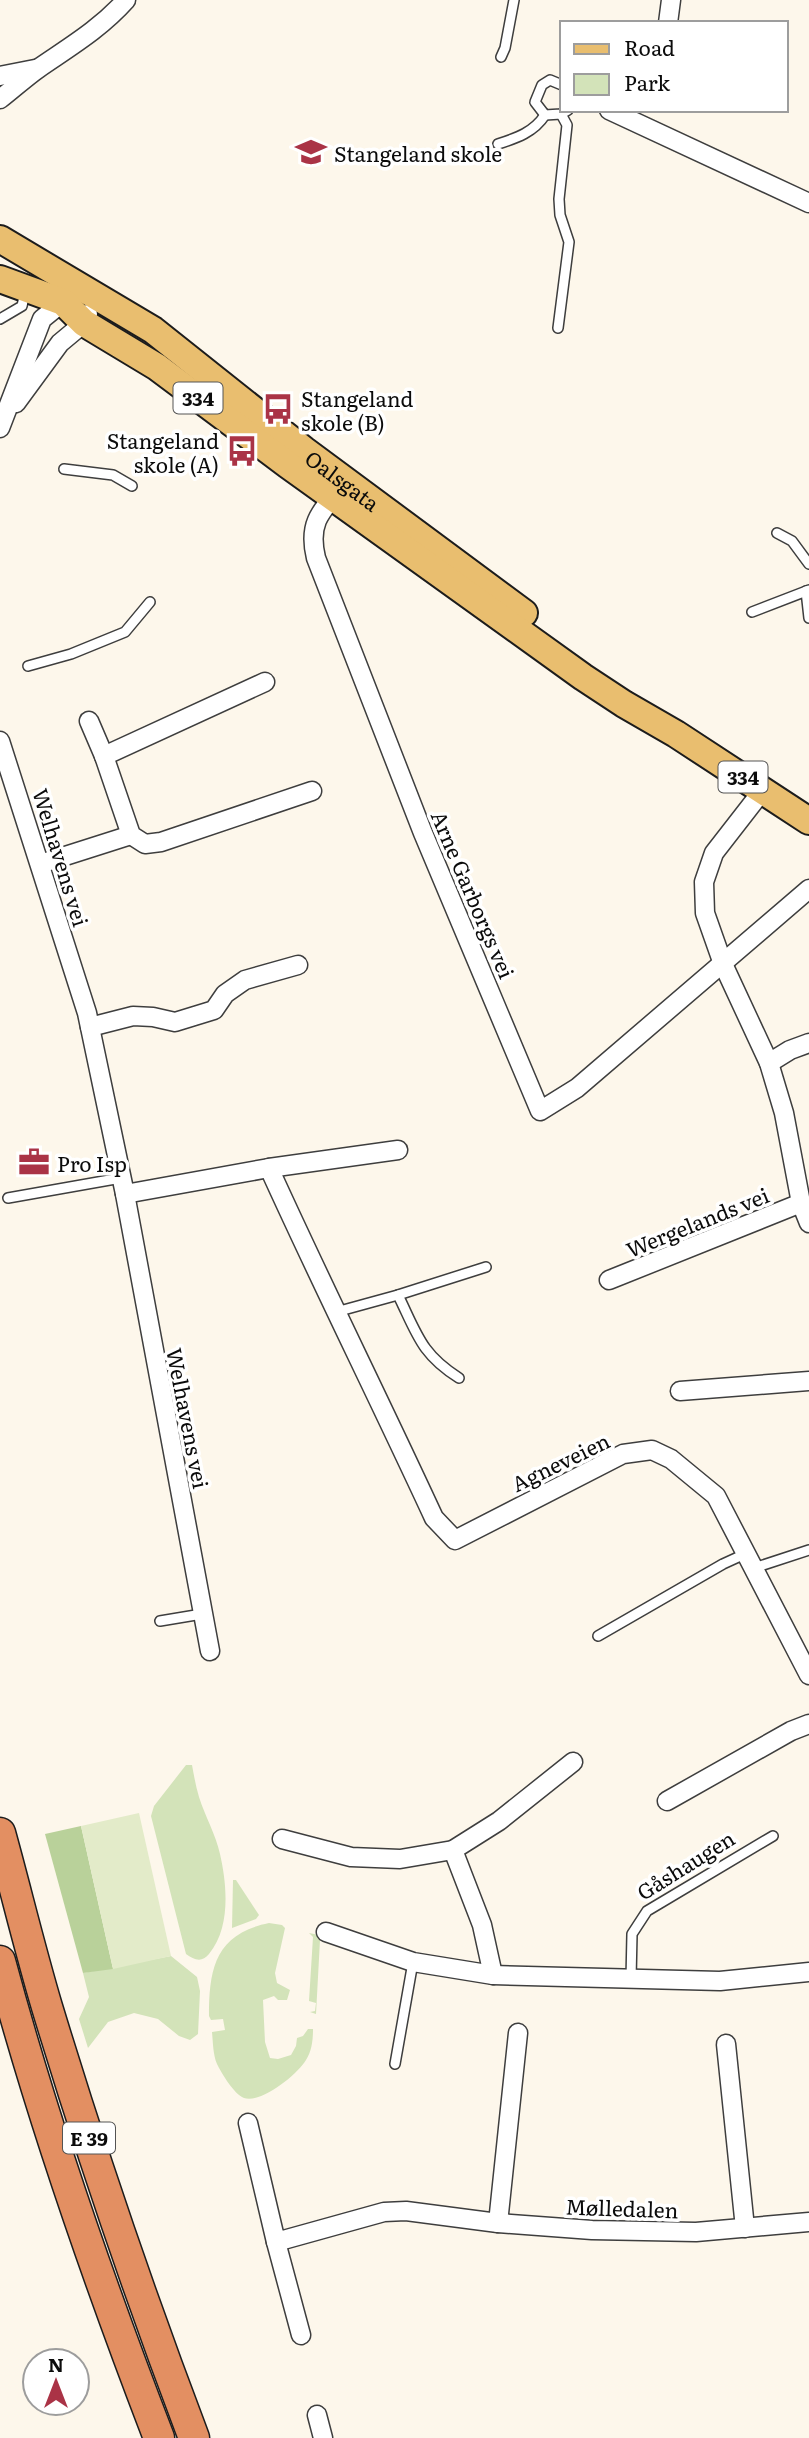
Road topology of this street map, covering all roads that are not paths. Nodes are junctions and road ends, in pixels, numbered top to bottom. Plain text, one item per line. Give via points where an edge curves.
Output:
1 (126, 0) edge
2 (514, 0) edge
3 (671, 0) edge
4 (667, 21) edge
5 (501, 57) dead end
6 (38, 68) junction
7 (0, 76) edge
8 (560, 84) edge
9 (0, 99) edge
10 (564, 112) edge
11 (618, 112) edge
12 (545, 115) junction
13 (648, 119) edge
14 (499, 144) dead end
15 (809, 203) edge
16 (0, 239) edge
17 (5, 275) edge
18 (96, 295) junction
19 (63, 302) junction
20 (0, 319) edge
21 (84, 323) junction
22 (558, 328) dead end
23 (1, 423) edge
24 (64, 470) dead end
25 (132, 486) dead end
26 (340, 489) junction
27 (777, 533) dead end
28 (809, 564) edge
29 (807, 590) edge
30 (150, 602) dead end
31 (752, 612) dead end
32 (809, 618) edge
33 (28, 666) dead end
34 (265, 682) dead end
35 (89, 722) dead end
36 (0, 741) edge
37 (104, 756) junction
38 (763, 790) junction
39 (312, 791) dead end
40 (809, 821) edge
41 (131, 835) junction
42 (40, 864) junction
43 (809, 890) edge
44 (723, 964) junction
45 (298, 965) dead end
46 (90, 1027) junction
47 (809, 1043) edge
48 (769, 1063) junction
49 (398, 1150) dead end
50 (269, 1168) junction
51 (123, 1186) junction
52 (8, 1198) dead end
53 (801, 1203) junction
54 (809, 1223) edge
55 (486, 1267) dead end
56 (610, 1280) dead end
57 (398, 1295) junction
58 (337, 1312) junction
59 (459, 1378) dead end
60 (809, 1381) edge
61 (680, 1391) dead end
62 (809, 1550) edge
63 (750, 1561) junction
64 (202, 1614) junction
65 (160, 1621) dead end
66 (598, 1636) dead end
67 (210, 1651) dead end
68 (809, 1675) edge
69 (809, 1724) edge
70 (573, 1762) dead end
71 (667, 1801) dead end
72 (0, 1833) edge
73 (773, 1836) dead end
74 (282, 1839) dead end
75 (453, 1850) junction
76 (326, 1932) dead end
77 (0, 1961) edge
78 (414, 1962) junction
79 (809, 1972) edge
80 (493, 1975) junction
81 (631, 1981) junction
82 (518, 2033) dead end
83 (726, 2044) dead end
84 (395, 2064) dead end
85 (248, 2123) dead end
86 (809, 2222) edge
87 (498, 2223) junction
88 (745, 2228) junction
89 (276, 2242) junction
90 (302, 2335) dead end
91 (317, 2415) dead end
92 (159, 2438) edge
93 (194, 2438) edge
94 (323, 2438) edge

1 - 6 street via 76,45
2 - 5 lane
3 - 4 street
6 - 7 street
6 - 9 street
8 - 12 lane via 550,80 542,85 535,102
10 - 12 lane
10 - 22 lane via 567,125 559,209 569,242
11 - 13 street
12 - 14 lane via 539,125
13 - 15 street
16 - 18 main road, Oalsgata / 334
17 - 19 main road, Oalsgata / 334
17 - 20 lane via 23,285 26,297 22,306
18 - 19 street
18 - 21 street
18 - 26 main road, Oalsgata / 334 via 153,330 260,416
19 - 21 main road, Oalsgata / 334
19 - 23 street via 41,319
21 - 23 street via 60,343
21 - 26 main road, Oalsgata / 334
24 - 25 lane via 113,475
26 - 38 main road, Oalsgata / 334 via 583,677
26 - 44 street, Arne Garborgs vei via 316,521 311,539 316,558 423,833 540,1111 577,1088
27 - 28 lane via 792,541
29 - 31 lane
29 - 32 lane
30 - 33 lane via 125,632
34 - 37 street
35 - 37 street
36 - 42 street, Welhavens vei
37 - 41 street
38 - 40 main road, Oalsgata / 334
38 - 44 street, Wergelands vei via 714,853 704,882 705,913
39 - 41 street via 161,842 145,844
41 - 42 street
42 - 46 street, Welhavens vei
43 - 44 street
44 - 48 street, Wergelands vei
45 - 46 street via 245,980 225,994 214,1010 175,1022 133,1016
46 - 51 street, Welhavens vei
47 - 48 street
48 - 53 street, Wergelands vei via 789,1134
49 - 50 street
50 - 51 street
50 - 58 street
51 - 52 lane
51 - 64 street, Welhavens vei
53 - 54 street, Wergelands vei
53 - 56 street, Wergelands vei
55 - 57 lane
57 - 58 lane
57 - 59 lane via 427,1353
58 - 63 street, Agneveien via 434,1518 455,1540 623,1454 652,1450 716,1496
60 - 61 street
62 - 63 lane
63 - 66 lane via 723,1564
63 - 68 street, Agneveien
64 - 65 lane
64 - 67 street, Welhavens vei
69 - 71 street
70 - 75 street via 499,1821
72 - 93 highway, E 39 via 99,2170
73 - 81 lane, Gåshaugen via 647,1911 632,1934
74 - 75 street via 351,1857 400,1859
75 - 80 street via 482,1925
76 - 78 street
77 - 92 highway, E 39 via 64,2173
78 - 80 street
78 - 84 lane
79 - 81 street via 720,1981
80 - 81 street
82 - 87 street
83 - 88 street
85 - 89 street
86 - 88 street, Mølledalen
87 - 88 street, Mølledalen via 592,2230
87 - 89 street, Mølledalen via 384,2212
89 - 90 street
91 - 94 street

